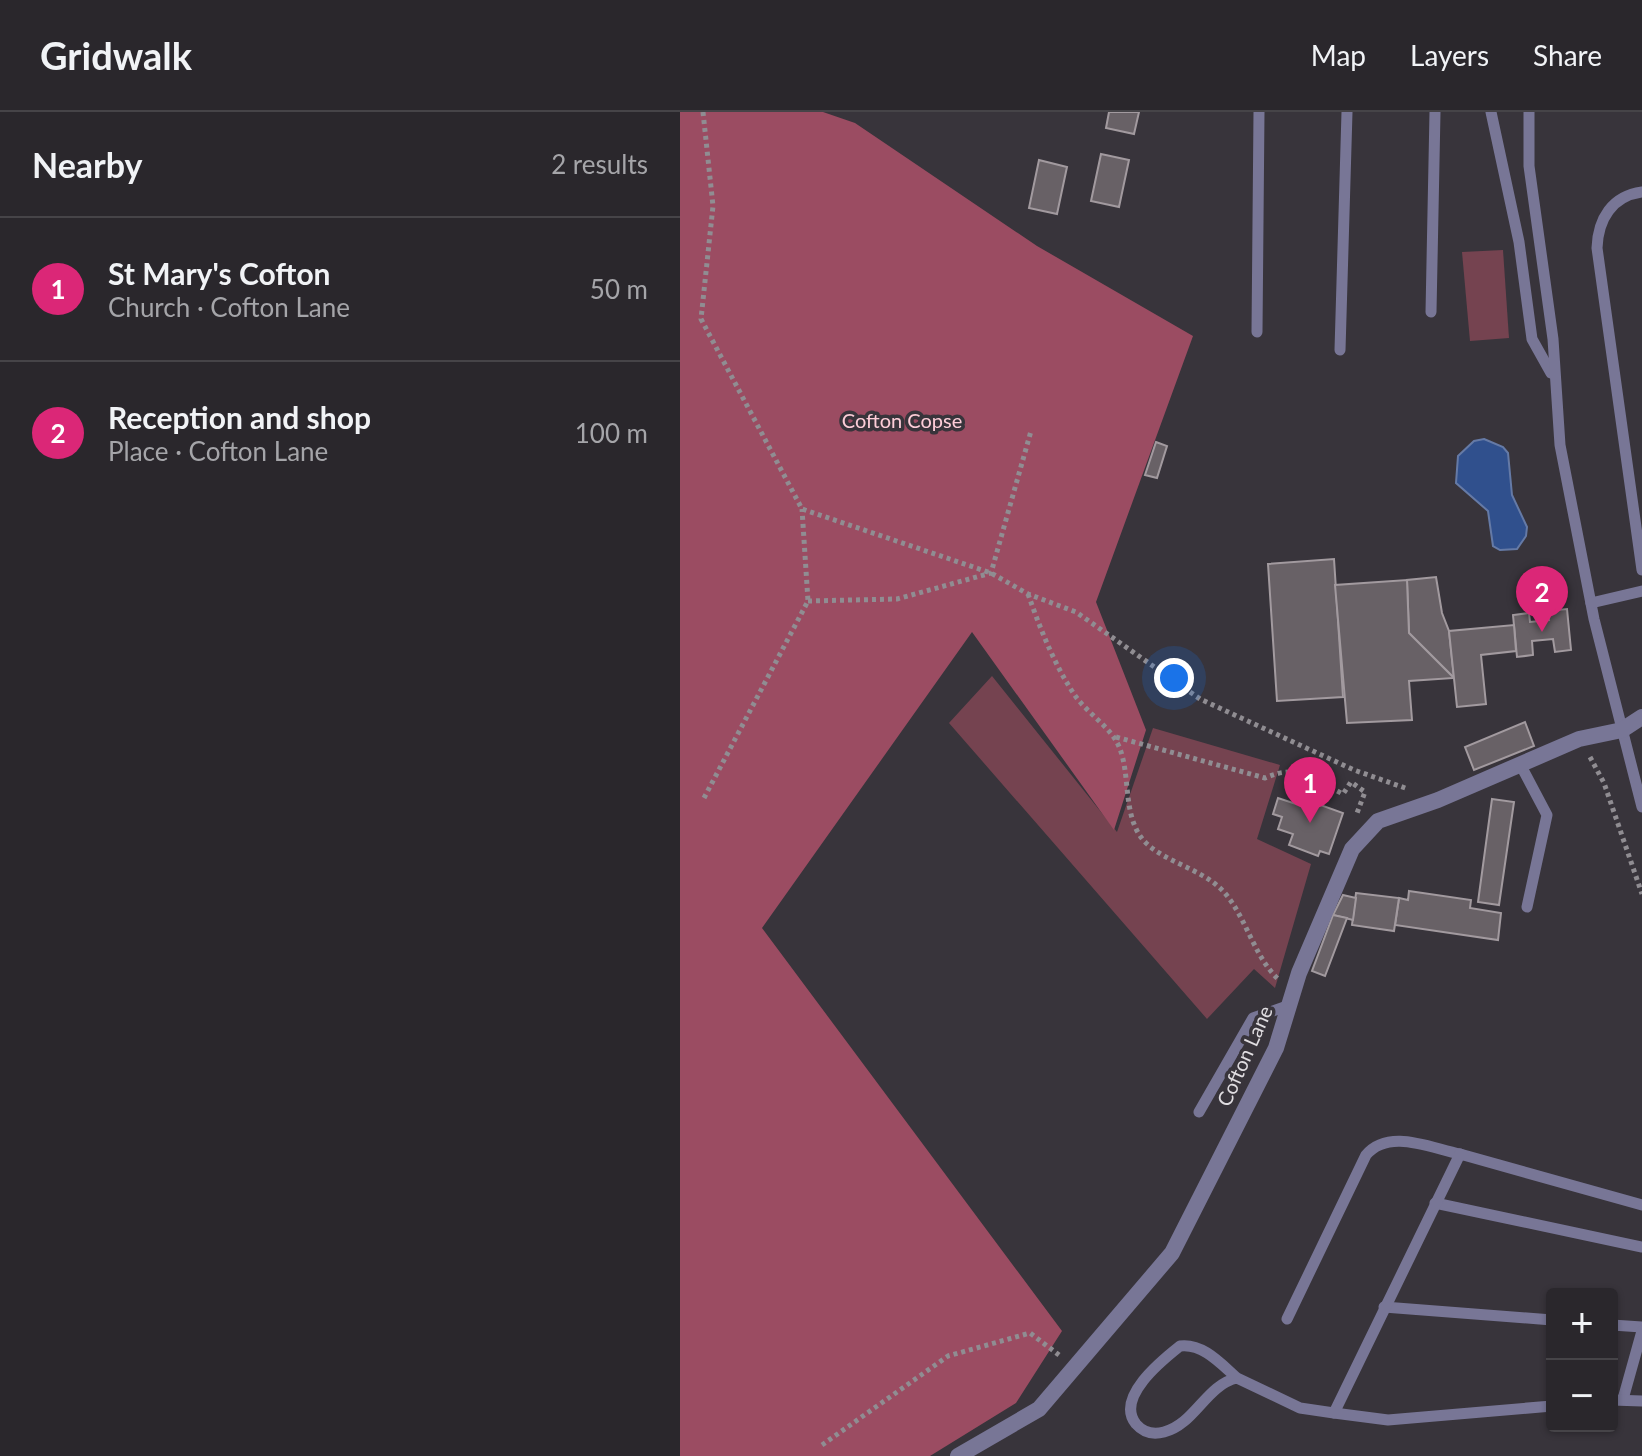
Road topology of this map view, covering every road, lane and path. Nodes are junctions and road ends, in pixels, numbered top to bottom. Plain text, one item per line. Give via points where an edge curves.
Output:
1 (703, 112) edge
2 (1259, 112) edge
3 (1347, 112) edge
4 (1435, 112) edge
5 (1491, 112) edge
6 (1529, 112) edge
7 (1642, 192) edge
8 (1431, 312) dead end
9 (1257, 332) dead end
10 (1340, 350) dead end
11 (1553, 377) junction
12 (1031, 431) dead end
13 (802, 509) junction
14 (1642, 570) edge
15 (991, 573) junction
16 (1642, 591) edge
17 (1028, 594) junction
18 (808, 601) junction
19 (1591, 603) junction
20 (1642, 717) edge
21 (1622, 730) junction
22 (1115, 737) junction
23 (1579, 739) junction
24 (1520, 764) junction
25 (1354, 770) junction
26 (1351, 782) junction
27 (704, 798) dead end
28 (1438, 800) junction
29 (1642, 807) edge
30 (1352, 849) junction
31 (1642, 894) edge
32 (1527, 907) dead end
33 (1291, 1000) junction
34 (1199, 1112) dead end
35 (1460, 1154) junction
36 (1435, 1203) junction
37 (1642, 1205) edge
38 (1642, 1247) edge
39 (1384, 1307) junction
40 (1287, 1319) dead end
41 (1546, 1320) edge
42 (1618, 1326) edge
43 (1642, 1329) edge
44 (1076, 1367) junction
45 (1237, 1378) junction
46 (1618, 1400) edge
47 (1642, 1401) edge
48 (1546, 1407) edge
49 (1334, 1413) junction
50 (822, 1445) dead end
51 (958, 1456) edge

1 - 13 path via 713,206 701,319
2 - 9 lane
3 - 10 lane
4 - 8 lane
5 - 11 lane via 1519,242 1532,339
6 - 11 lane via 1529,166 1553,339
7 - 14 lane via 1610,207 1597,248
11 - 19 lane
12 - 15 path
13 - 15 path
13 - 18 path
15 - 17 path
15 - 18 path via 897,599
16 - 19 lane
17 - 22 path via 1042,635 1074,694
17 - 25 path via 1076,612 1200,699
18 - 27 path
19 - 21 lane
20 - 21 street, Cofton Lane
21 - 23 street, Cofton Lane
21 - 29 lane
22 - 26 path via 1265,778 1284,769 1343,794
22 - 33 path via 1138,833 1146,844 1224,892
23 - 24 street, Cofton Lane
23 - 31 path via 1604,783
24 - 28 street, Cofton Lane
24 - 32 lane via 1547,815
25 - 26 path
25 - 28 path
26 - 30 path via 1365,792 1349,834
28 - 30 street, Cofton Lane via 1378,821
30 - 33 street, Cofton Lane
33 - 34 lane via 1253,1018
33 - 44 street, Cofton Lane via 1276,1048 1172,1253
35 - 36 lane
35 - 37 lane
35 - 40 lane via 1391,1139 1375,1144
36 - 38 lane
36 - 39 lane
39 - 41 lane
39 - 49 lane
42 - 43 lane
43 - 46 lane
44 - 50 path via 1030,1333 948,1356
44 - 51 street, Cofton Lane via 1039,1409
45 - 45 lane via 1214,1389 1166,1432 1151,1433 1131,1416 1133,1395 1180,1346 1208,1353
45 - 49 lane via 1300,1408
46 - 47 lane
48 - 49 lane via 1388,1420

